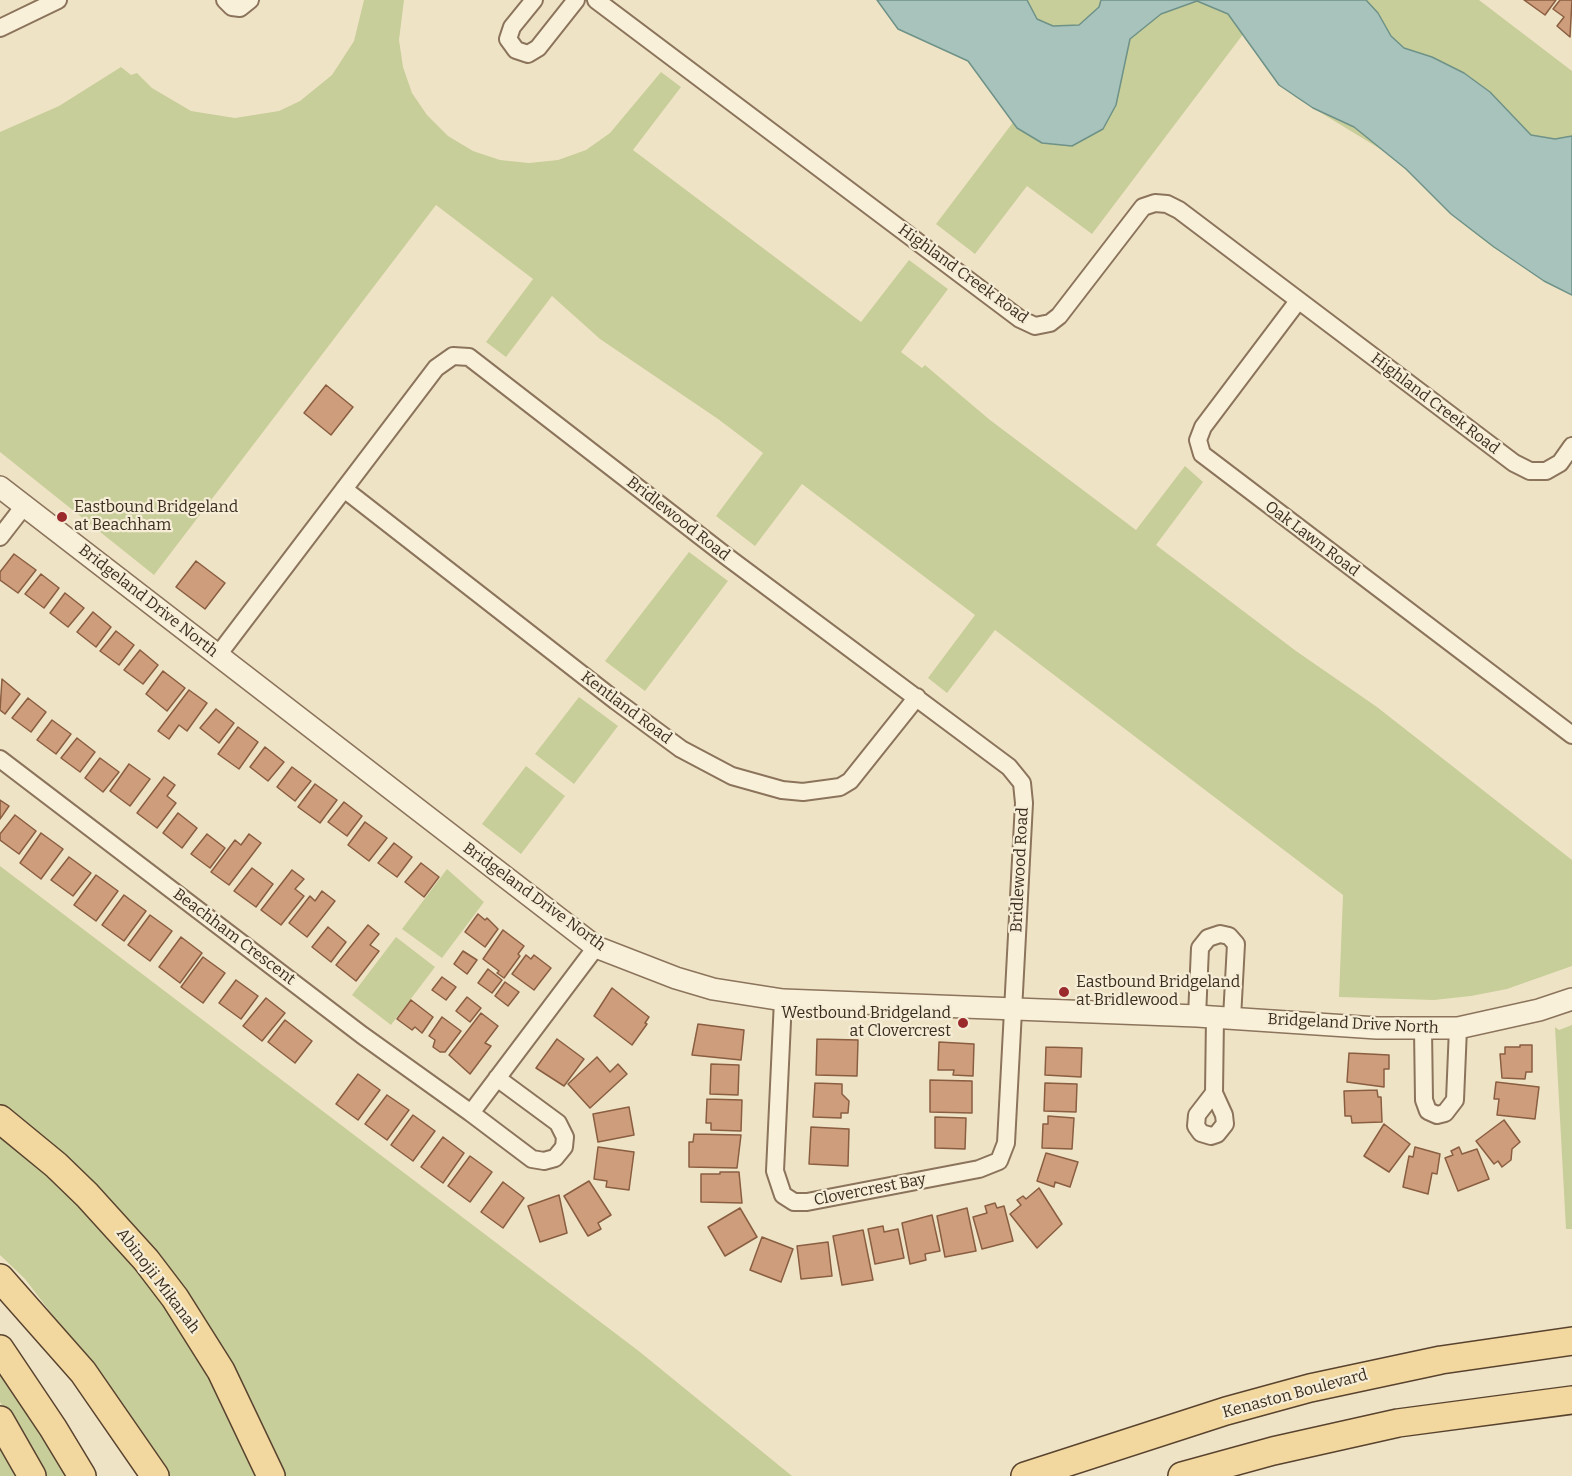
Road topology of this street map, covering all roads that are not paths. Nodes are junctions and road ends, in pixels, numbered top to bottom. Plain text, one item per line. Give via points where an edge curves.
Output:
1 (58, 0) edge
2 (225, 0) edge
3 (250, 0) edge
4 (534, 0) edge
5 (576, 0) edge
6 (596, 0) edge
7 (0, 28) edge
8 (1298, 301) junction
9 (1572, 446) edge
10 (0, 487) edge
11 (344, 489) junction
12 (24, 506) junction
13 (0, 537) edge
14 (218, 655) junction
15 (916, 697) junction
16 (1572, 735) edge
17 (0, 759) edge
18 (596, 947) junction
19 (1572, 999) edge
20 (783, 1000) junction
21 (1013, 1009) junction
22 (1215, 1017) junction
23 (1458, 1028) junction
24 (1424, 1029) junction
25 (497, 1078) junction
26 (1214, 1093) dead end
27 (471, 1113) junction
28 (0, 1119) edge
29 (0, 1278) edge
30 (1572, 1341) edge
31 (0, 1349) edge
32 (1572, 1400) edge
33 (0, 1420) edge
34 (32, 1476) edge
35 (82, 1476) edge
36 (155, 1476) edge
37 (271, 1476) edge
38 (1025, 1476) edge
39 (1182, 1476) edge

1 - 7 street
2 - 3 street via 240,8
4 - 5 street via 512,27 508,39 516,50 528,54 538,48
6 - 8 street, Highland Creek Road via 1020,319 1035,326 1059,316 1133,218 1143,207 1155,203 1179,210
8 - 9 street, Highland Creek Road via 1514,463 1530,471 1546,471 1560,463
8 - 16 street, Oak Lawn Road via 1203,427 1198,440 1202,454
10 - 12 street, Bridgeland Drive North
11 - 14 street, Bridlewood Road
11 - 15 street, Kentland Road via 616,701 681,749 732,776 782,790 803,792 840,787 850,781
11 - 15 street, Bridlewood Road via 436,369 453,356 469,357
12 - 13 street
12 - 14 street, Bridgeland Drive North
14 - 18 street, Bridgeland Drive North
15 - 21 street, Bridlewood Road via 1009,766 1022,783
17 - 27 street, Beachham Crescent
18 - 20 street, Bridgeland Drive North via 640,966 713,989
18 - 25 street
19 - 23 street, Bridgeland Drive North via 1539,1011
20 - 21 street, Bridgeland Drive North
20 - 21 street, Clovercrest Bay via 775,1171 783,1195 794,1202 979,1169 999,1161 1006,1143
21 - 22 street, Bridgeland Drive North
22 - 24 street, Bridgeland Drive North
22 - 26 street
23 - 24 street, Bridgeland Drive North
23 - 24 street via 1455,1100 1445,1113 1437,1115 1428,1111 1424,1100
25 - 27 street
25 - 27 street, Beachham Crescent via 558,1123 565,1137 564,1147 555,1158 532,1159
28 - 37 main road, Abinojii Mikanah via 87,1195 168,1288 221,1371
29 - 36 main road via 83,1372
30 - 38 main road, Kenaston Boulevard via 1441,1360 1321,1385 1226,1411
31 - 35 main road
32 - 39 main road via 1398,1423
33 - 34 main road

